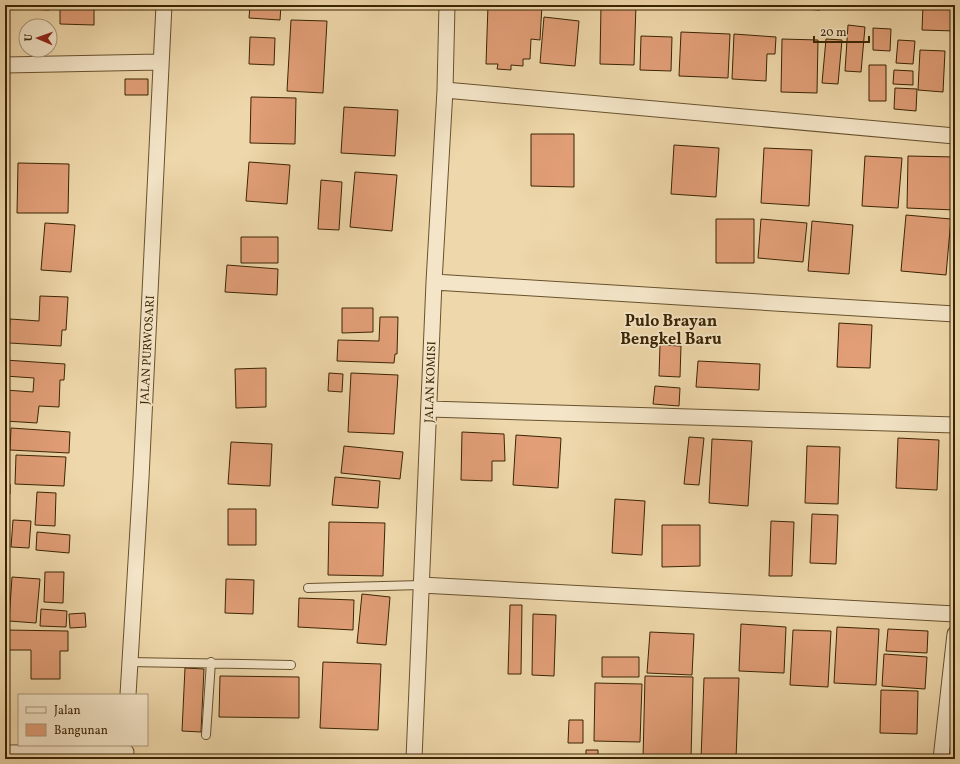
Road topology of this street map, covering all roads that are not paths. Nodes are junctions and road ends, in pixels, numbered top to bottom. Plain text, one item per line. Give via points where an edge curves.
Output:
1 (164, 5) edge
2 (447, 5) edge
3 (160, 62) junction
4 (5, 65) edge
5 (445, 90) junction
6 (955, 136) edge
7 (434, 282) junction
8 (955, 314) edge
9 (429, 409) junction
10 (955, 425) edge
11 (421, 585) junction
12 (308, 588) dead end
13 (955, 614) edge
14 (955, 634) edge
15 (128, 662) junction
16 (211, 662) junction
17 (291, 665) dead end
18 (128, 694) edge
19 (206, 735) dead end
20 (126, 752) edge
21 (5, 753) edge
22 (414, 759) edge
23 (941, 759) edge

1 - 3 street, JALAN PURWOSARI
2 - 5 street, JALAN KOMISI
3 - 4 street
3 - 15 street, JALAN PURWOSARI via 140,478
5 - 6 street
5 - 7 street, JALAN KOMISI
7 - 8 street
7 - 9 street, JALAN KOMISI
9 - 10 street
9 - 11 street, JALAN KOMISI
11 - 12 lane
11 - 13 street
11 - 22 street, JALAN KOMISI
14 - 23 street
15 - 16 lane
15 - 18 street, JALAN PURWOSARI
16 - 17 lane
16 - 19 lane
20 - 21 street

